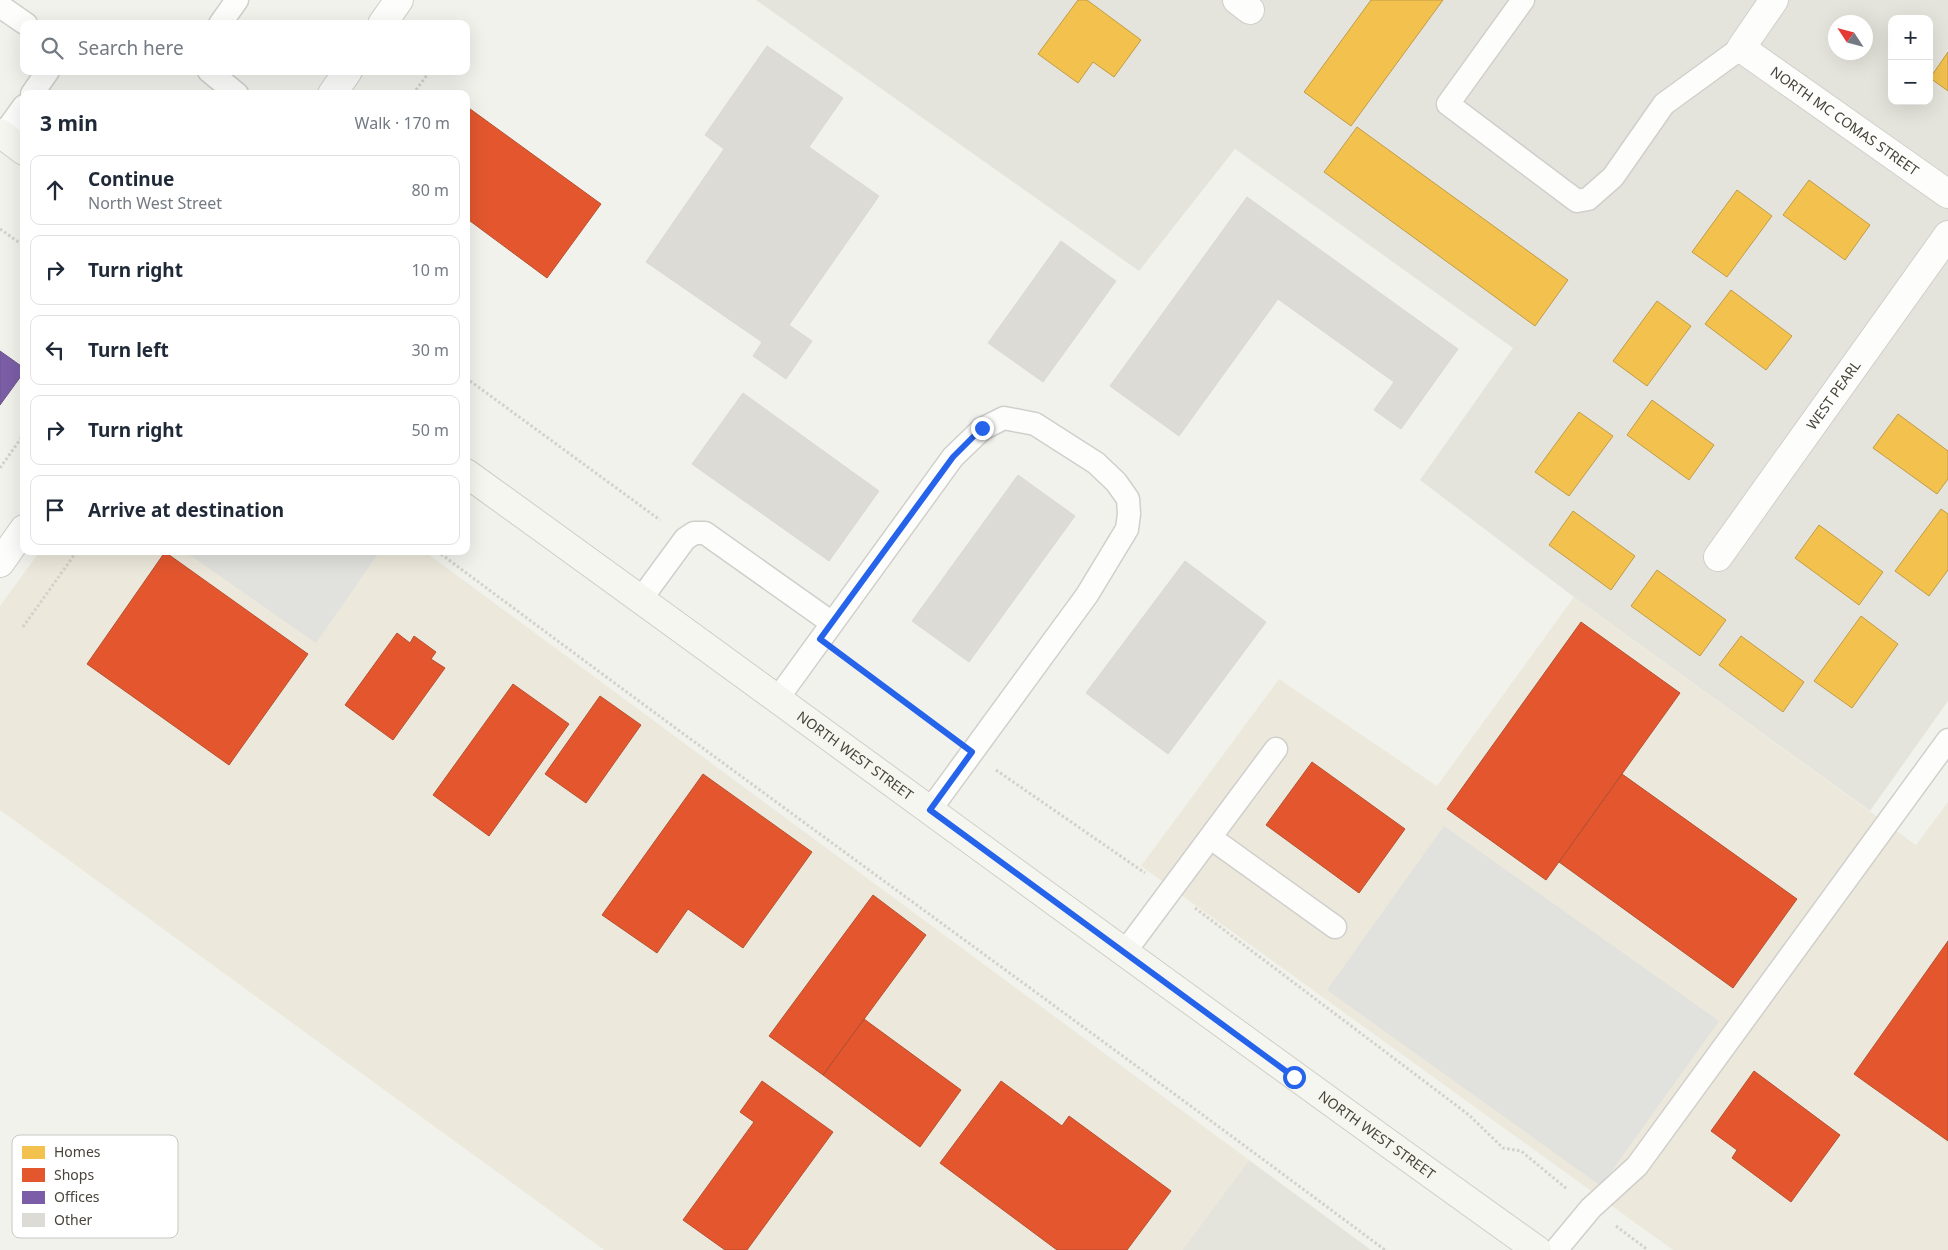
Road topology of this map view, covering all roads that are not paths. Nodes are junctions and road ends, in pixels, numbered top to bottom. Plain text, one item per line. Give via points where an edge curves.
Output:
1 (237, 0) edge
2 (399, 0) edge
3 (1523, 0) edge
4 (1774, 0) edge
5 (0, 6) edge
6 (20, 20) edge
7 (223, 20) edge
8 (385, 20) edge
9 (1741, 48) junction
10 (45, 75) edge
11 (208, 75) edge
12 (345, 75) edge
13 (35, 90) edge
14 (231, 90) edge
15 (335, 90) edge
16 (20, 115) edge
17 (9, 140) edge
18 (1948, 194) edge
19 (1948, 235) edge
20 (470, 475) edge
21 (20, 534) edge
22 (1718, 557) dead end
23 (0, 562) edge
24 (641, 599) junction
25 (826, 631) junction
26 (778, 698) junction
27 (1948, 740) edge
28 (1276, 749) dead end
29 (930, 810) junction
30 (1211, 838) junction
31 (1335, 927) dead end
32 (1124, 953) junction
33 (1537, 1250) edge
34 (1556, 1250) edge

1 - 7 lane
2 - 8 street
3 - 9 lane via 1448,104 1578,202 1588,200 1613,177 1664,104
4 - 9 street
5 - 6 lane
9 - 18 street, NORTH MC COMAS STREET
10 - 13 lane
11 - 14 lane
12 - 15 street
16 - 17 lane
19 - 22 street, WEST PEARL
20 - 24 main road, NORTH WEST STREET
21 - 23 street
24 - 25 lane via 685,539 694,533 705,533
24 - 26 main road, NORTH WEST STREET
25 - 26 lane
25 - 29 lane via 953,457 982,428 1004,418 1035,424 1096,463 1128,499 1127,529 1086,595
26 - 29 main road, NORTH WEST STREET
27 - 34 lane via 1637,1166 1591,1208
28 - 30 lane
29 - 32 main road, NORTH WEST STREET
30 - 31 lane
30 - 32 lane
32 - 33 main road, NORTH WEST STREET

